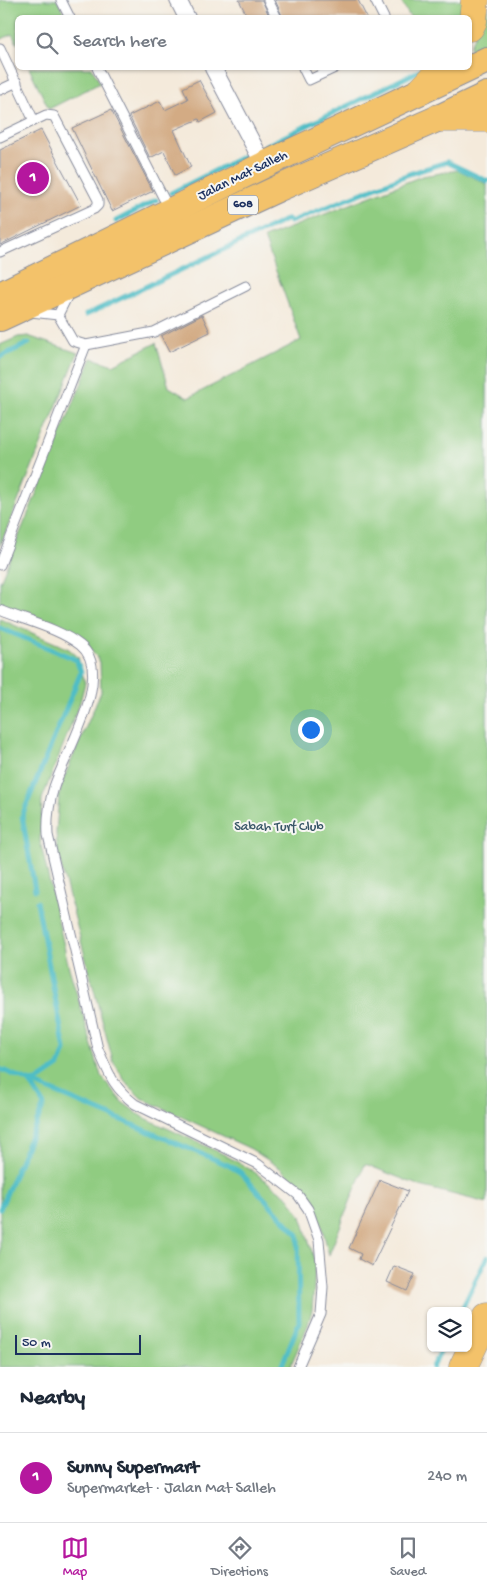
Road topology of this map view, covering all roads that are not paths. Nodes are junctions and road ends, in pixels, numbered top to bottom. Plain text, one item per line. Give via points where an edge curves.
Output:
1 (61, 0) edge
2 (178, 0) edge
3 (268, 0) edge
4 (375, 0) edge
5 (475, 0) edge
6 (68, 15) edge
7 (186, 15) edge
8 (276, 15) edge
9 (382, 15) edge
10 (472, 21) edge
11 (0, 48) edge
12 (487, 60) edge
13 (472, 67) edge
14 (98, 70) edge
15 (214, 70) edge
16 (304, 70) edge
17 (331, 70) edge
18 (442, 70) edge
19 (465, 70) edge
20 (17, 82) junction
21 (0, 90) edge
22 (422, 90) junction
23 (487, 95) edge
24 (439, 118) junction
25 (487, 118) edge
26 (34, 121) junction
27 (0, 137) edge
28 (264, 165) junction
29 (171, 210) junction
30 (0, 252) edge
31 (74, 284) junction
32 (246, 286) dead end
33 (6, 307) edge
34 (58, 315) junction
35 (86, 345) junction
36 (0, 564) edge
37 (0, 610) edge
38 (487, 1317) edge
39 (298, 1367) edge
40 (463, 1367) edge

1 - 6 lane
2 - 7 street
3 - 8 lane
4 - 9 lane
5 - 10 highway
11 - 20 lane
12 - 13 main road, Jalan Mat Salleh / 608
14 - 29 lane
15 - 28 street
16 - 17 lane via 310,80
18 - 22 highway
19 - 22 main road, Jalan Mat Salleh / 608
20 - 21 lane
20 - 26 lane
22 - 28 main road, Jalan Mat Salleh / 608
23 - 24 main road, Jalan Mat Salleh / 608
24 - 25 highway
24 - 31 main road, Jalan Mat Salleh / 608
26 - 27 lane
26 - 30 lane via 46,115 54,116 98,205
28 - 29 main road, Jalan Mat Salleh / 608
29 - 33 main road, Jalan Mat Salleh / 608
31 - 33 main road, Jalan Mat Salleh / 608
31 - 34 lane
32 - 35 lane via 154,332
33 - 34 lane
34 - 35 lane via 73,341
35 - 36 lane
37 - 39 lane via 82,647 94,670 90,700 54,786 47,814 48,835 98,1049 121,1093 136,1104 258,1164 298,1195 308,1209 319,1240 324,1287 321,1314
38 - 40 highway

